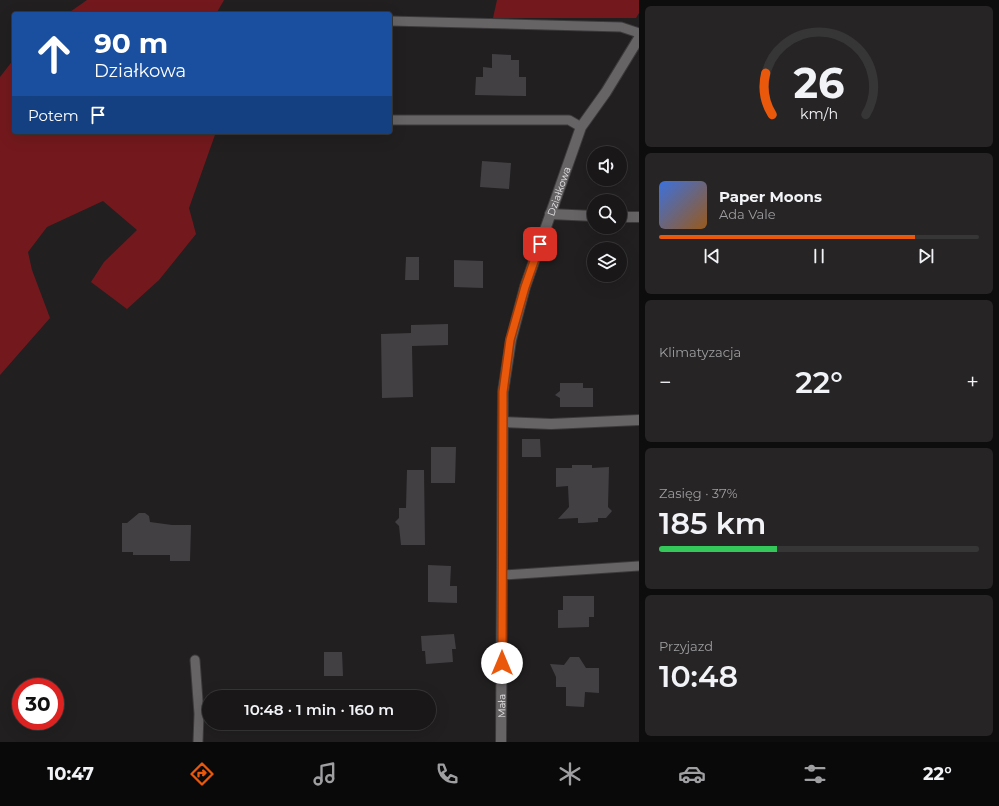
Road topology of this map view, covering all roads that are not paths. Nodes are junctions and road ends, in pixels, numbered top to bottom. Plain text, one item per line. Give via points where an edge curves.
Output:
1 (392, 21) edge
2 (639, 33) edge
3 (639, 38) edge
4 (392, 120) edge
5 (581, 127) junction
6 (550, 214) junction
7 (587, 216) edge
8 (627, 217) edge
9 (639, 217) edge
10 (639, 420) edge
11 (503, 426) junction
12 (639, 566) edge
13 (503, 575) junction
14 (195, 660) dead end
15 (198, 742) edge
16 (501, 742) edge

1 - 2 lane via 621,27
3 - 5 street, Działkowa
4 - 5 lane via 569,120
5 - 6 street, Działkowa
6 - 7 street
6 - 11 street, Działkowa via 510,340 503,392
8 - 9 street
10 - 11 street
11 - 13 street, Mała
12 - 13 lane
13 - 16 street, Mała
14 - 15 lane via 199,714

